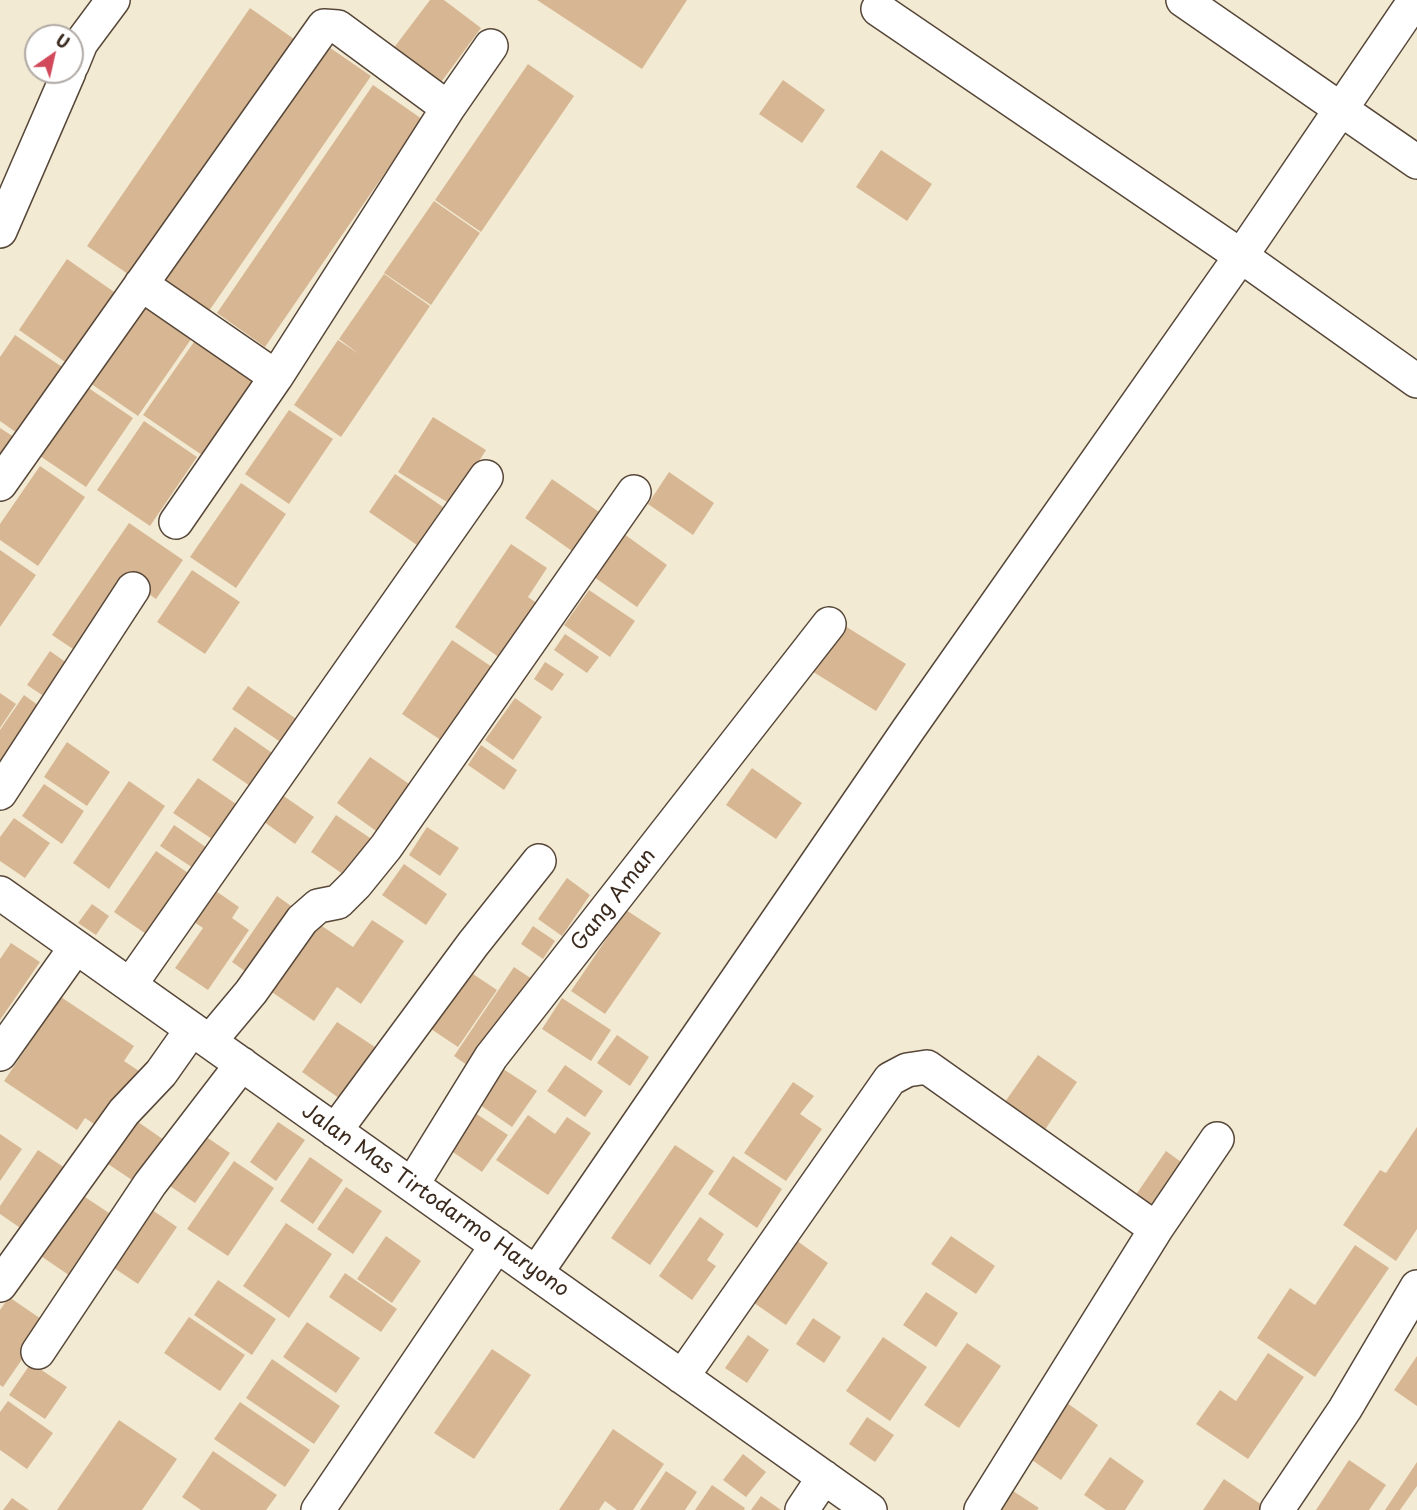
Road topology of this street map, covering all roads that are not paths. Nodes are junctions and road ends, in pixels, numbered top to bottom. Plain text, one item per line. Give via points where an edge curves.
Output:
1 (113, 0) edge
2 (1183, 0) edge
3 (1415, 0) edge
4 (878, 9) dead end
5 (84, 39) edge
6 (491, 46) dead end
7 (64, 84) edge
8 (448, 108) junction
9 (1341, 108) junction
10 (1417, 162) edge
11 (0, 231) edge
12 (1240, 256) junction
13 (141, 284) junction
14 (276, 376) junction
15 (1417, 381) edge
16 (486, 477) dead end
17 (0, 484) edge
18 (633, 492) dead end
19 (176, 522) dead end
20 (134, 589) dead end
21 (829, 624) dead end
22 (0, 793) edge
23 (539, 861) dead end
24 (0, 893) edge
25 (76, 946) junction
26 (130, 985) junction
27 (201, 1035) junction
28 (0, 1054) edge
29 (242, 1065) junction
30 (335, 1131) junction
31 (1216, 1138) dead end
32 (412, 1185) junction
33 (1156, 1229) junction
34 (496, 1245) junction
35 (536, 1273) junction
36 (0, 1285) edge
37 (1417, 1287) edge
38 (38, 1352) dead end
39 (682, 1377) junction
40 (824, 1477) junction
41 (318, 1510) edge
42 (802, 1510) edge
43 (870, 1510) edge
44 (981, 1510) edge
45 (1277, 1510) edge

1 - 5 street
2 - 9 street
3 - 9 street
4 - 12 street
6 - 8 street
7 - 11 street
8 - 13 street via 338,27 324,26
8 - 14 street
9 - 10 street
9 - 12 street
12 - 15 street
12 - 35 street via 908,730
13 - 14 street
13 - 17 street
14 - 19 street
16 - 26 street
18 - 27 street via 386,847 338,902 318,906 302,920 251,992
20 - 22 street
21 - 32 street, Gang Aman via 491,1057
23 - 30 street
24 - 25 street, Jalan Mas Tirtodarmo Haryono
25 - 26 street, Jalan Mas Tirtodarmo Haryono
25 - 28 street
26 - 27 street, Jalan Mas Tirtodarmo Haryono
27 - 29 street, Jalan Mas Tirtodarmo Haryono
27 - 36 street via 123,1112
29 - 30 street, Jalan Mas Tirtodarmo Haryono
29 - 38 street via 150,1184
30 - 32 street, Jalan Mas Tirtodarmo Haryono
31 - 33 street
32 - 34 street, Jalan Mas Tirtodarmo Haryono
33 - 39 street via 927,1067 907,1070 890,1079
33 - 44 street
34 - 35 street, Jalan Mas Tirtodarmo Haryono
34 - 41 street
35 - 39 street, Jalan Mas Tirtodarmo Haryono
37 - 45 street via 1345,1408
39 - 40 street, Jalan Mas Tirtodarmo Haryono
40 - 42 street
40 - 43 street, Jalan Mas Tirtodarmo Haryono

